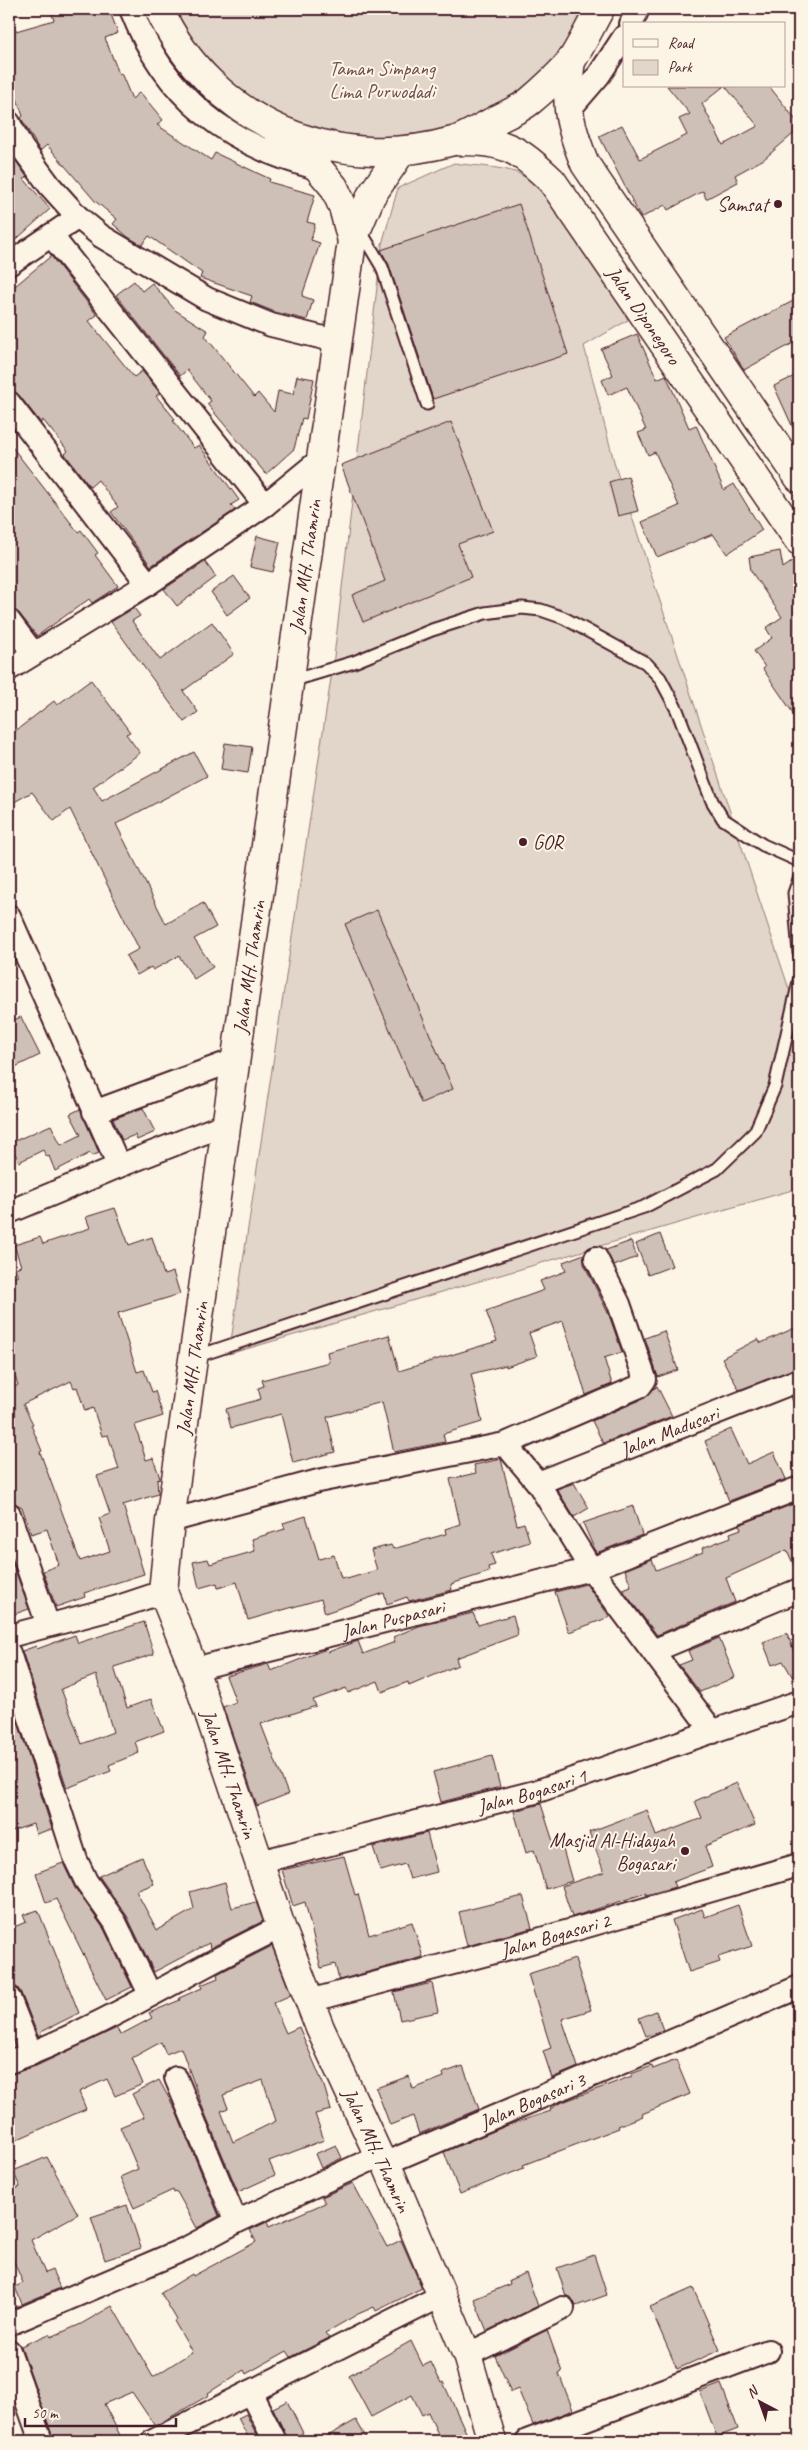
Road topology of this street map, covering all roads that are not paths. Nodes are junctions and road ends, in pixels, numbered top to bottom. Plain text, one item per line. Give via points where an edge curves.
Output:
1 (132, 9) edge
2 (154, 9) edge
3 (159, 9) edge
4 (600, 9) edge
5 (638, 9) edge
6 (632, 22) edge
7 (623, 39) edge
8 (176, 42) junction
9 (571, 60) junction
10 (568, 112) junction
11 (9, 123) edge
12 (277, 130) junction
13 (454, 141) junction
14 (401, 152) junction
15 (318, 168) junction
16 (78, 217) junction
17 (354, 234) junction
18 (51, 235) junction
19 (9, 264) edge
20 (336, 342) junction
21 (9, 403) edge
22 (427, 404) dead end
23 (320, 460) junction
24 (799, 478) edge
25 (265, 505) junction
26 (799, 541) edge
27 (148, 584) junction
28 (9, 621) edge
29 (33, 653) junction
30 (9, 669) edge
31 (289, 681) junction
32 (799, 861) edge
33 (799, 879) edge
34 (9, 917) edge
35 (799, 953) edge
36 (799, 981) edge
37 (235, 1060) junction
38 (94, 1112) junction
39 (226, 1124) junction
40 (119, 1166) junction
41 (9, 1212) edge
42 (596, 1258) dead end
43 (194, 1357) junction
44 (799, 1380) edge
45 (505, 1444) junction
46 (538, 1482) junction
47 (799, 1488) edge
48 (9, 1514) edge
49 (170, 1521) junction
50 (591, 1570) junction
51 (799, 1590) edge
52 (163, 1592) junction
53 (48, 1625) junction
54 (9, 1636) edge
55 (653, 1651) junction
56 (9, 1653) edge
57 (194, 1669) junction
58 (799, 1702) edge
59 (714, 1732) junction
60 (259, 1862) junction
61 (799, 1865) edge
62 (281, 1927) junction
63 (799, 1986) edge
64 (150, 1994) junction
65 (9, 1998) edge
66 (309, 2001) junction
67 (30, 2054) junction
68 (9, 2062) edge
69 (176, 2078) dead end
70 (382, 2160) junction
71 (236, 2222) junction
72 (443, 2295) junction
73 (563, 2308) dead end
74 (9, 2324) edge
75 (9, 2351) edge
76 (768, 2351) dead end
77 (467, 2355) junction
78 (250, 2392) junction
79 (166, 2438) edge
80 (41, 2441) edge
81 (275, 2441) edge
82 (492, 2441) edge
83 (527, 2441) edge

1 - 15 street via 141,34 161,67 185,97 214,123 247,144 282,159
2 - 8 main road
3 - 8 main road
4 - 9 main road
5 - 6 street
7 - 10 street via 599,75
8 - 12 main road via 204,77 239,107
9 - 10 main road, Jalan Diponegoro
9 - 13 main road via 529,102
10 - 24 main road, Jalan Diponegoro via 585,164
11 - 16 street via 22,148
12 - 14 main road via 338,149
12 - 15 main road
13 - 14 main road
13 - 26 main road, Jalan Diponegoro via 485,140 511,147 552,181
14 - 17 main road via 372,196
15 - 17 main road via 334,187
16 - 18 street
16 - 20 street via 101,236 207,299 271,325
17 - 20 main road, Jalan MH. Thamrin
17 - 22 lane via 382,267
18 - 19 street
18 - 25 street
20 - 23 main road, Jalan MH. Thamrin
21 - 27 street
23 - 25 street
23 - 31 main road, Jalan MH. Thamrin
25 - 27 street
27 - 29 street
28 - 29 street
29 - 30 street
31 - 32 lane via 354,662 432,630 485,613 522,608 564,618 646,663 660,678 677,710 712,801 723,818 763,845
31 - 37 main road, Jalan MH. Thamrin
33 - 35 lane via 794,893
34 - 38 street
36 - 43 lane via 775,1086 755,1132 717,1169 644,1207
37 - 38 street
37 - 39 main road, Jalan MH. Thamrin
38 - 40 street
39 - 40 street
39 - 43 main road, Jalan MH. Thamrin
40 - 41 street
42 - 45 street via 619,1304 644,1382
43 - 49 main road, Jalan MH. Thamrin
44 - 46 street, Jalan Madusari
45 - 46 street
45 - 49 street via 318,1481
46 - 50 street
47 - 50 street, Jalan Puspasari
48 - 53 street
49 - 52 main road, Jalan MH. Thamrin
50 - 55 street
50 - 57 street, Jalan Puspasari
51 - 55 street
52 - 53 street
52 - 57 main road, Jalan MH. Thamrin
53 - 54 street
55 - 59 street
56 - 64 street via 76,1860 86,1881 115,1922
57 - 60 main road, Jalan MH. Thamrin
58 - 59 street, Jalan Bogasari 1
59 - 60 street, Jalan Bogasari 1 via 535,1792
60 - 62 main road, Jalan MH. Thamrin
61 - 66 street, Jalan Bogasari 2 via 517,1946
62 - 64 street
62 - 66 main road, Jalan MH. Thamrin
63 - 70 street, Jalan Bogasari 3
64 - 67 street via 84,2031
65 - 67 street
66 - 70 main road, Jalan MH. Thamrin
67 - 68 street
69 - 71 street
70 - 71 street, Jalan Bogasari 3
70 - 72 main road, Jalan MH. Thamrin
71 - 74 street, Jalan Bogasari 3 via 187,2248
72 - 77 main road, Jalan MH. Thamrin
72 - 78 street
73 - 77 street
75 - 80 street
76 - 83 street
77 - 82 main road, Jalan MH. Thamrin
78 - 79 street
78 - 81 street

